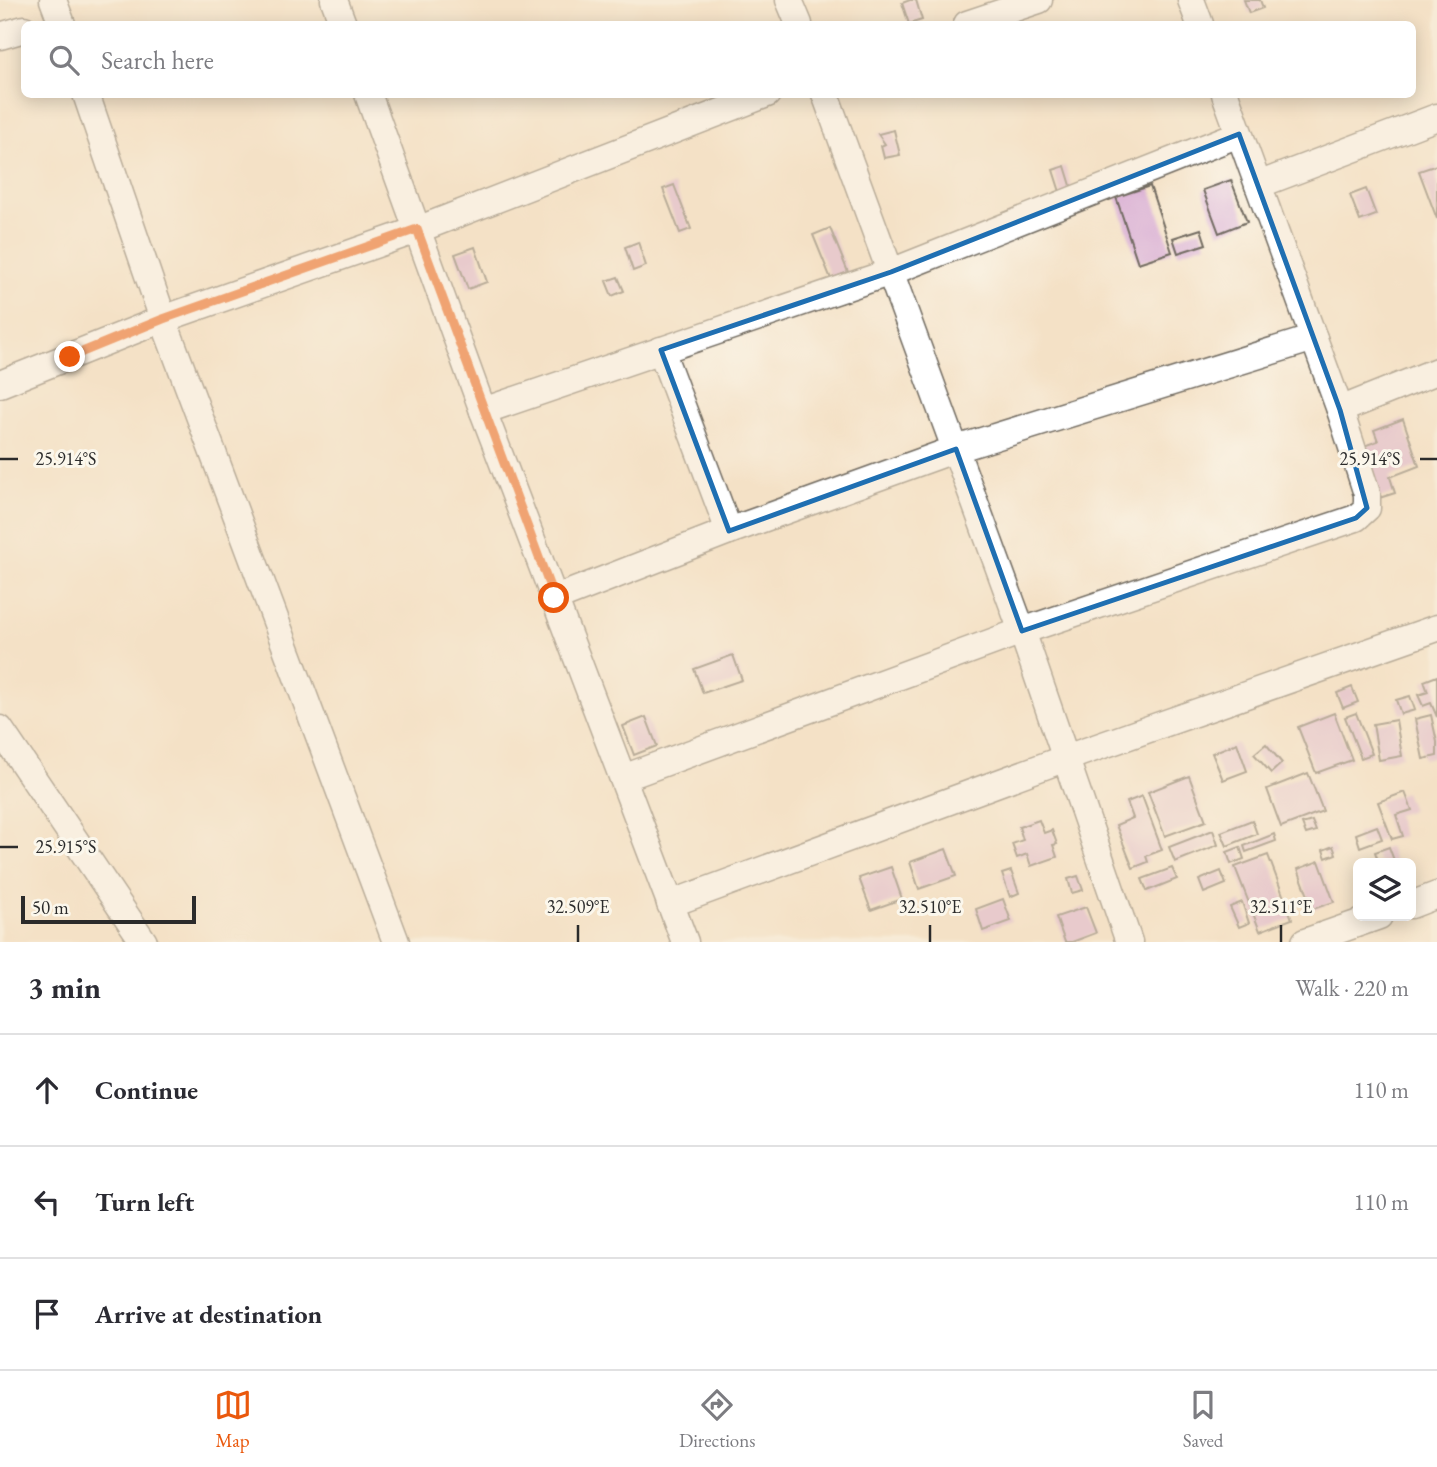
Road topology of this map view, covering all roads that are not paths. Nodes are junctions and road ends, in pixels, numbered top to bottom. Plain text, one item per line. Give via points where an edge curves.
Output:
1 (334, 0) edge
2 (789, 0) edge
3 (1039, 0) edge
4 (1191, 0) edge
5 (341, 21) edge
6 (798, 21) edge
7 (976, 21) edge
8 (1199, 21) edge
9 (21, 30) edge
10 (0, 36) edge
11 (87, 98) edge
12 (369, 98) edge
13 (757, 98) edge
14 (826, 98) edge
15 (1226, 98) edge
16 (1437, 117) edge
17 (1239, 134) junction
18 (1258, 185) junction
19 (417, 229) junction
20 (891, 272) junction
21 (163, 319) junction
22 (1314, 338) junction
23 (661, 350) junction
24 (1437, 371) edge
25 (0, 384) edge
26 (1340, 410) junction
27 (483, 411) junction
28 (956, 449) junction
29 (729, 531) junction
30 (554, 598) junction
31 (1437, 628) edge
32 (1022, 631) junction
33 (0, 729) edge
34 (1066, 758) junction
35 (623, 778) junction
36 (1437, 895) edge
37 (1416, 903) edge
38 (670, 904) junction
39 (1365, 921) edge
40 (144, 942) edge
41 (396, 942) edge
42 (685, 942) edge
43 (1129, 942) edge
44 (1305, 942) edge

1 - 5 street
2 - 6 street
3 - 7 street
4 - 8 street
9 - 10 street
11 - 21 street
12 - 19 street
13 - 19 street
14 - 20 street
15 - 17 street
16 - 18 street
17 - 18 street
17 - 20 street
18 - 22 street
19 - 21 street
19 - 27 street
20 - 23 street
20 - 28 street
21 - 25 street
21 - 41 street
22 - 26 street
22 - 28 street
23 - 27 street
23 - 29 street
24 - 26 street
26 - 32 street via 1367,494 1367,508 1356,518
27 - 30 street
28 - 29 street
28 - 32 street
29 - 30 street
30 - 35 street
31 - 34 street
32 - 34 street
32 - 35 street
33 - 40 street
34 - 38 street
34 - 43 street
35 - 38 street
36 - 37 street
38 - 42 street
39 - 44 street

